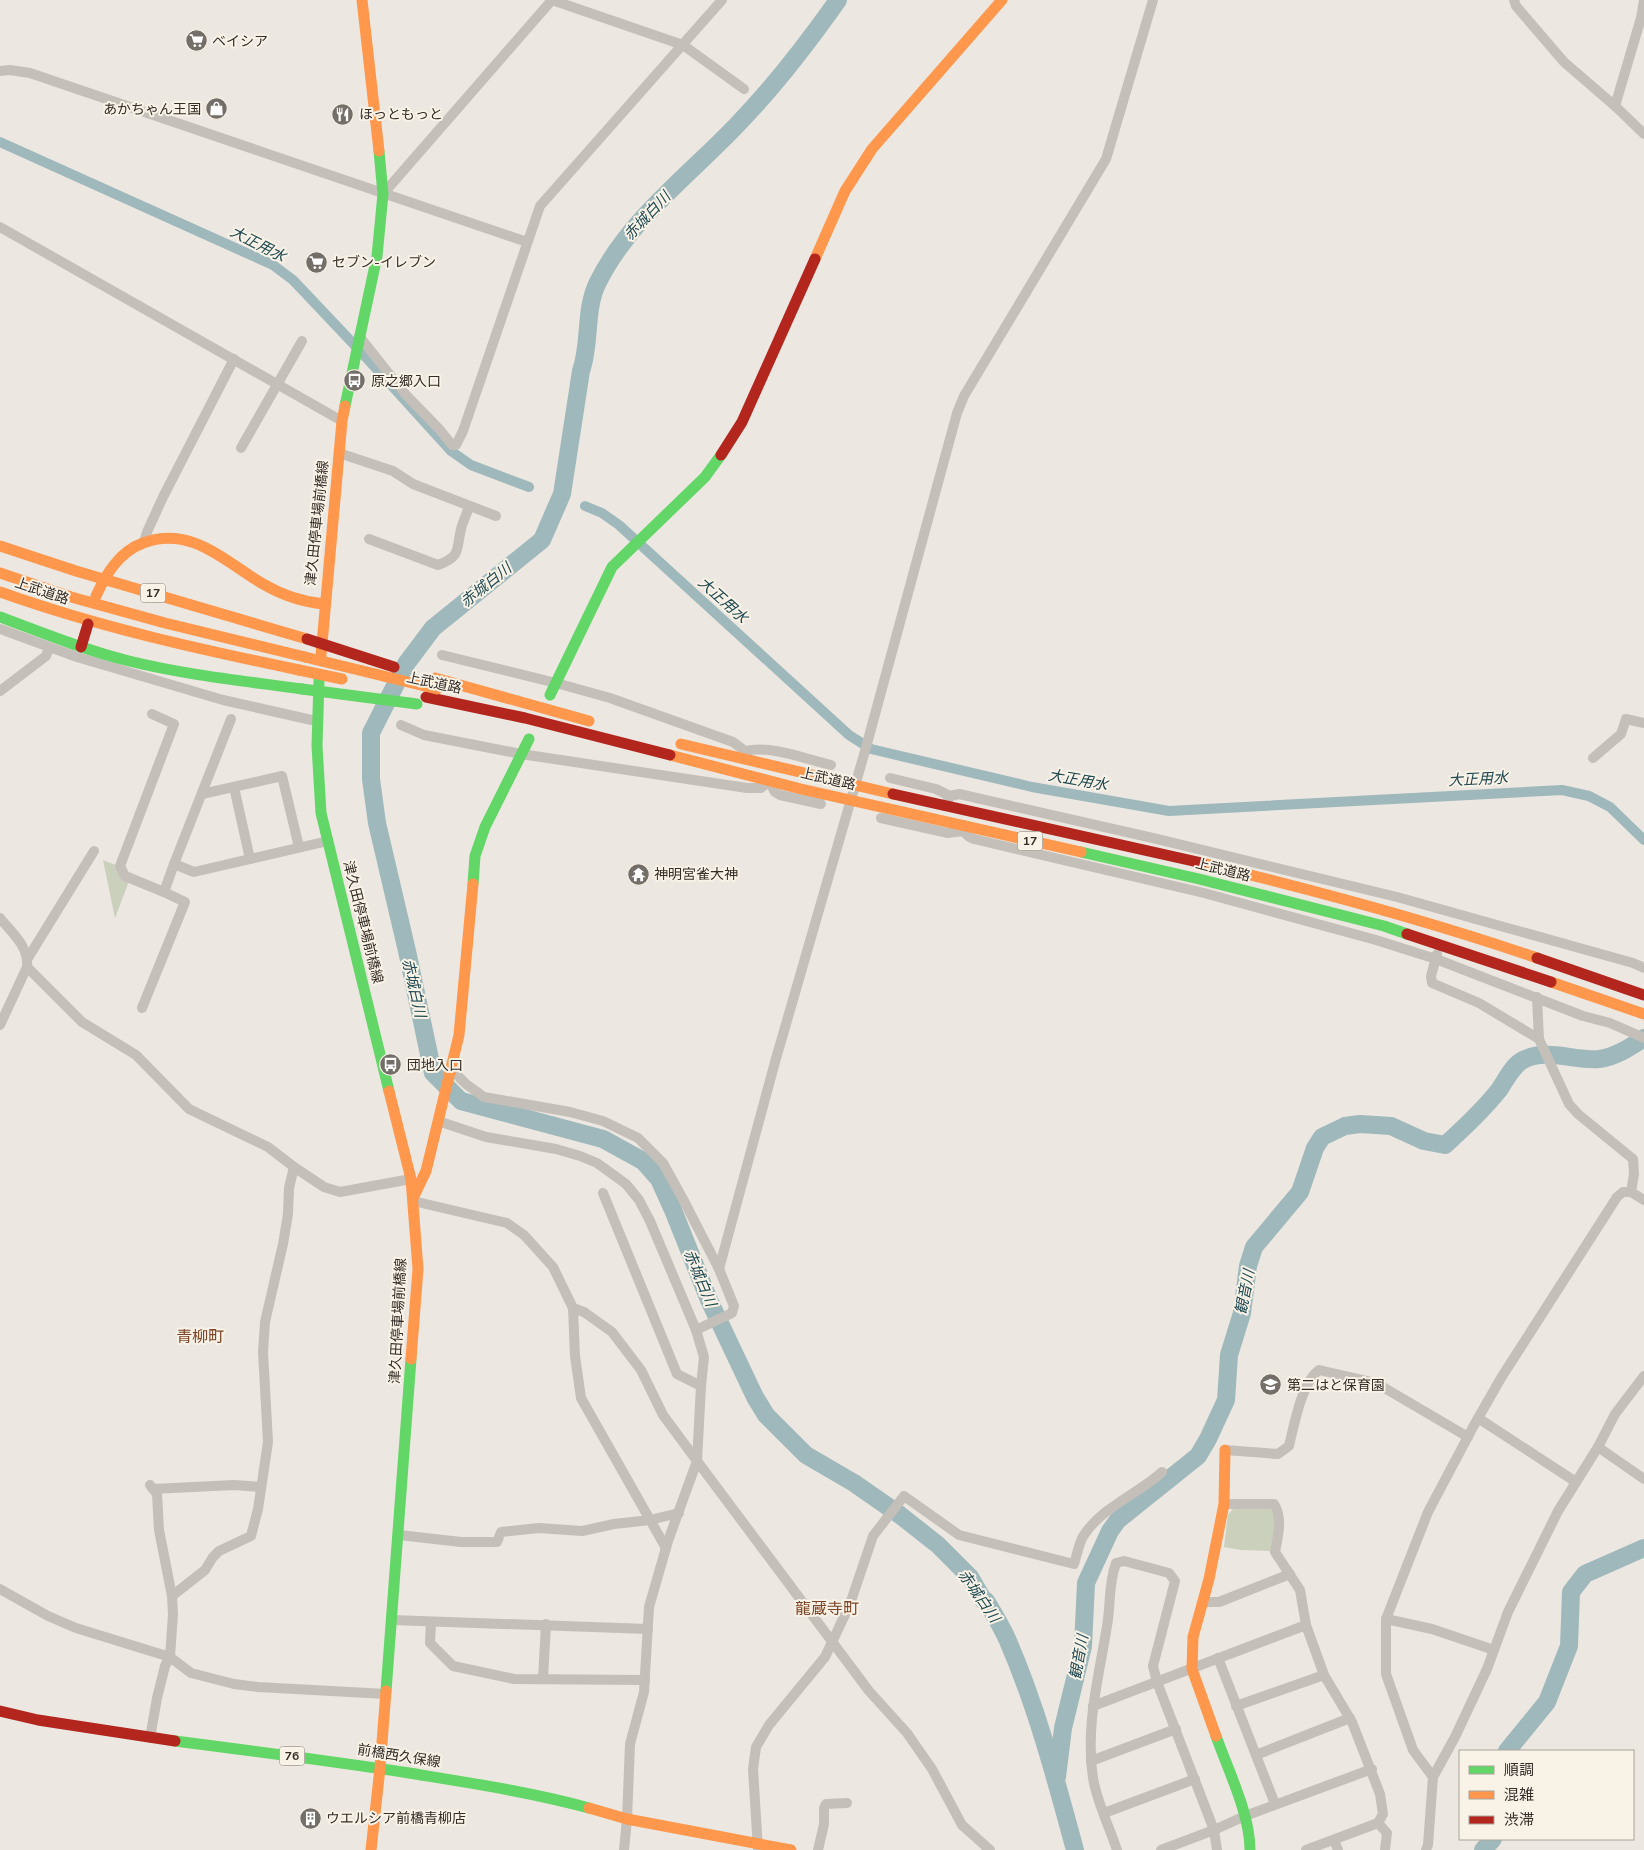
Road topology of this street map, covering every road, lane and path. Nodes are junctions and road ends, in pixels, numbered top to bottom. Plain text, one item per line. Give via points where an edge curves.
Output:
1 (362, 0) edge
2 (552, 0) edge
3 (722, 0) edge
4 (1002, 0) edge
5 (1153, 0) edge
6 (1514, 0) edge
7 (1644, 0) edge
8 (683, 45) junction
9 (0, 71) edge
10 (744, 89) dead end
11 (1615, 106) junction
12 (1644, 134) edge
13 (383, 194) junction
14 (0, 226) edge
15 (527, 242) junction
16 (358, 337) junction
17 (302, 341) dead end
18 (234, 359) junction
19 (277, 384) junction
20 (342, 421) junction
21 (241, 448) dead end
22 (339, 452) junction
23 (469, 506) junction
24 (496, 516) dead end
25 (369, 539) dead end
26 (144, 542) junction
27 (0, 546) edge
28 (0, 573) edge
29 (104, 580) junction
30 (0, 592) edge
31 (96, 596) dead end
32 (324, 604) junction
33 (0, 616) edge
34 (88, 624) dead end
35 (0, 629) edge
36 (82, 647) junction
37 (49, 648) junction
38 (442, 655) dead end
39 (353, 681) dead end
40 (556, 683) junction
41 (436, 684) junction
42 (381, 687) dead end
43 (0, 691) edge
44 (550, 695) dead end
45 (421, 700) junction
46 (152, 714) dead end
47 (231, 719) dead end
48 (316, 721) junction
49 (1644, 723) edge
50 (401, 725) dead end
51 (603, 725) dead end
52 (529, 739) dead end
53 (667, 741) dead end
54 (521, 754) junction
55 (747, 756) junction
56 (1593, 758) dead end
57 (831, 765) dead end
58 (774, 767) junction
59 (890, 778) dead end
60 (769, 781) junction
61 (856, 786) junction
62 (234, 787) junction
63 (202, 794) junction
64 (851, 800) junction
65 (948, 801) junction
66 (821, 804) dead end
67 (966, 811) junction
68 (881, 818) dead end
69 (964, 828) junction
70 (328, 841) junction
71 (299, 847) junction
72 (94, 851) dead end
73 (250, 858) junction
74 (174, 864) junction
75 (164, 892) junction
76 (0, 918) edge
77 (1438, 948) dead end
78 (1436, 959) junction
79 (27, 963) junction
80 (1644, 968) edge
81 (1639, 994) edge
82 (1537, 997) junction
83 (142, 1008) dead end
84 (1644, 1014) edge
85 (0, 1025) edge
86 (1644, 1038) edge
87 (1542, 1044) junction
88 (451, 1069) junction
89 (439, 1118) junction
90 (294, 1167) junction
91 (411, 1179) junction
92 (1631, 1192) junction
93 (603, 1193) dead end
94 (413, 1199) junction
95 (1644, 1200) edge
96 (719, 1270) junction
97 (574, 1308) junction
98 (697, 1329) junction
99 (1644, 1376) edge
100 (701, 1386) junction
101 (1478, 1418) junction
102 (1468, 1437) junction
103 (1598, 1447) junction
104 (1225, 1450) joint
105 (697, 1462) junction
106 (1162, 1472) dead end
107 (1644, 1479) edge
108 (1576, 1482) junction
109 (261, 1487) junction
110 (1224, 1504) junction
111 (679, 1513) junction
112 (650, 1520) junction
113 (399, 1535) junction
114 (666, 1548) junction
115 (1290, 1574) junction
116 (0, 1589) edge
117 (172, 1596) junction
118 (1203, 1602) junction
119 (1386, 1619) junction
120 (392, 1620) junction
121 (431, 1622) junction
122 (546, 1624) junction
123 (1306, 1625) junction
124 (648, 1629) junction
125 (832, 1639) junction
126 (1494, 1650) junction
127 (170, 1657) junction
128 (1218, 1658) junction
129 (1192, 1669) junction
130 (1324, 1675) junction
131 (544, 1679) junction
132 (645, 1680) junction
133 (1157, 1682) junction
134 (386, 1694) junction
135 (1094, 1706) junction
136 (1236, 1706) junction
137 (0, 1712) edge
138 (1350, 1718) junction
139 (1176, 1729) junction
140 (150, 1738) junction
141 (1256, 1755) junction
142 (1091, 1761) junction
143 (380, 1768) junction
144 (1372, 1769) junction
145 (1433, 1776) junction
146 (1195, 1779) junction
147 (848, 1803) dead end
148 (1275, 1804) junction
149 (1104, 1813) junction
150 (1244, 1816) junction
151 (627, 1819) junction
152 (1378, 1823) junction
153 (1214, 1830) junction
154 (1334, 1840) junction
155 (758, 1847) edge
156 (1164, 1849) edge
157 (371, 1850) edge
158 (624, 1850) edge
159 (791, 1850) edge
160 (818, 1850) edge
161 (990, 1850) edge
162 (1117, 1850) edge
163 (1217, 1850) edge
164 (1250, 1850) edge
165 (1306, 1850) edge
166 (1338, 1850) edge
167 (1385, 1850) edge
168 (1426, 1850) edge

1 - 13 main road, 津久田停車場前橋線
2 - 8 street
2 - 13 street
3 - 8 street
4 - 40 main road via 909,105 845,191 742,422 705,477 612,567
5 - 61 street via 1106,159 964,396 957,413
6 - 11 street via 1564,62
7 - 11 street
8 - 10 street
8 - 15 street via 540,206
9 - 13 street via 30,73
11 - 12 street
13 - 15 street
13 - 16 main road, 津久田停車場前橋線 via 377,256
14 - 18 street
15 - 16 street via 464,431 456,445 452,445 406,395
16 - 20 main road, 津久田停車場前橋線
17 - 19 street
18 - 19 street
18 - 26 street via 163,497
19 - 20 street
19 - 21 street
20 - 22 main road, 津久田停車場前橋線
22 - 23 street via 393,471 413,484
22 - 32 main road, 津久田停車場前橋線
23 - 24 street
23 - 25 street via 459,549 448,561 438,565
26 - 29 main road via 123,555
26 - 32 main road via 164,538 195,542 274,590 303,602
27 - 29 main road, 17
28 - 41 main road, 上武道路 / 17, bridge via 165,624
29 - 31 main road
29 - 41 main road, 17, bridge via 208,607
30 - 39 main road, 上武道路, bridge via 45,609 164,642
32 - 48 main road, 津久田停車場前橋線
33 - 36 main road, 17
34 - 36 main road
35 - 37 street
36 - 45 main road, 17, bridge via 157,667 302,689
37 - 43 street via 46,656
37 - 48 street via 223,700
38 - 40 street
40 - 44 main road
40 - 55 street via 610,698 733,742
41 - 51 main road, 上武道路 / 17
42 - 45 main road, 上武道路 / 17
45 - 60 main road, 上武道路 / 17 via 525,718
46 - 75 street via 174,724 120,866 125,876
47 - 63 street
48 - 70 main road, 津久田停車場前橋線 via 317,780
49 - 56 street via 1626,719 1621,734
50 - 54 street via 424,735
52 - 54 main road
53 - 55 main road, 上武道路 / 17
54 - 60 street via 755,788
54 - 88 main road via 485,827 475,856 459,1035
55 - 57 street via 754,749 768,750
55 - 58 main road, 上武道路 / 17
58 - 60 street
58 - 61 main road, 上武道路 / 17
59 - 65 street via 936,788
60 - 64 main road, 上武道路 / 17
60 - 66 street via 775,792
61 - 64 street
61 - 65 main road, 上武道路 / 17
62 - 63 street
62 - 71 street via 282,776
62 - 73 street
63 - 74 street
64 - 69 main road, 上武道路 / 17
64 - 96 street
65 - 67 main road, 上武道路 / 17
65 - 80 street via 959,794 1151,837
67 - 69 street
67 - 81 main road, 上武道路 / 17 via 1090,837 1328,895 1481,939
68 - 69 street via 948,833
69 - 78 street via 974,839 1204,893
69 - 84 main road, 上武道路 / 17 via 1199,879 1384,926
70 - 71 street
70 - 91 main road, 津久田停車場前橋線
71 - 73 street
72 - 79 street
73 - 74 street via 194,872
74 - 75 street
75 - 83 street via 185,902
76 - 79 street via 25,949
77 - 78 street
78 - 82 street
78 - 87 street via 1432,983 1479,1004
79 - 85 street
79 - 90 street via 82,1022 136,1055 189,1109 268,1147
82 - 86 street
82 - 87 street
87 - 92 street via 1569,1104 1633,1159
88 - 89 main road
88 - 96 street via 484,1097 570,1112 602,1121 638,1138 663,1163
89 - 94 main road via 426,1171
89 - 98 street via 486,1137 580,1156 597,1163 626,1184 650,1221
90 - 91 street via 340,1192
90 - 109 street via 283,1244 265,1322 263,1352 268,1442
91 - 94 main road, 津久田停車場前橋線
92 - 95 street
92 - 101 street via 1623,1192 1617,1197
93 - 100 street via 677,1374
94 - 97 street via 507,1223 524,1235 553,1267
94 - 113 main road, 津久田停車場前橋線 via 418,1269
96 - 98 street via 734,1306 732,1313
97 - 105 street via 612,1332 641,1370 663,1415
97 - 112 street via 580,1398
98 - 100 street via 704,1357
99 - 103 street via 1615,1414
100 - 105 street
101 - 102 street
101 - 108 street
102 - 104 street via 1376,1383 1319,1370 1312,1375 1297,1412 1289,1446 1278,1454
102 - 119 street via 1428,1512
103 - 107 street
103 - 108 street
104 - 110 main road
105 - 111 street
105 - 125 street
106 - 125 street via 1102,1514 1083,1535 1074,1564 959,1535 904,1496 873,1536 850,1604
108 - 126 street via 1558,1510 1508,1612
109 - 117 street via 251,1536 219,1551 205,1570
109 - 117 street via 152,1487 157,1494 160,1539
110 - 115 street via 1274,1504 1278,1510 1279,1529 1275,1552
110 - 118 main road
111 - 112 street
111 - 114 street
112 - 113 street via 582,1531 514,1530 501,1532 497,1542 461,1542
112 - 114 street
113 - 120 main road, 津久田停車場前橋線
114 - 124 street via 649,1607
115 - 118 street via 1219,1602
115 - 123 street via 1300,1590
116 - 127 street via 76,1628
117 - 127 street
118 - 129 main road via 1193,1637
119 - 126 street via 1432,1629
119 - 145 street via 1386,1674 1413,1750
120 - 121 street
120 - 134 main road, 津久田停車場前橋線
121 - 122 street
121 - 131 street via 430,1643 452,1666 514,1679
122 - 124 street
122 - 131 street
123 - 128 street
123 - 130 street
124 - 132 street
125 - 155 street via 824,1657 769,1725 756,1747 752,1769
125 - 161 street via 907,1733 932,1769 962,1824
126 - 145 street via 1455,1737
127 - 134 street via 191,1673 234,1684 286,1690
127 - 140 street via 157,1698
128 - 129 street
128 - 136 street
129 - 133 street
129 - 150 main road
130 - 136 street
130 - 138 street
131 - 132 street
132 - 151 street via 630,1744
133 - 135 street
133 - 135 street via 1153,1666 1175,1581 1169,1573 1124,1561 1116,1563 1111,1578 1109,1616
133 - 139 street
134 - 143 main road, 津久田停車場前橋線
135 - 142 street
136 - 141 street
137 - 140 main road, 前橋西久保線 / 76
138 - 141 street
138 - 144 street
139 - 142 street
139 - 146 street
140 - 143 main road, 前橋西久保線 / 76
141 - 148 street
142 - 149 street via 1093,1780
143 - 151 main road, 前橋西久保線 / 76 via 545,1796
143 - 157 main road, 津久田停車場前橋線
144 - 148 street
144 - 152 street via 1383,1814
145 - 168 street
146 - 149 street
146 - 153 street
147 - 160 street via 826,1804
148 - 150 street
149 - 162 street
150 - 153 street
150 - 164 main road
151 - 155 main road, 前橋西久保線 / 76
151 - 158 street
152 - 154 street
152 - 167 street via 1387,1833
153 - 156 street
153 - 163 street
154 - 165 street
154 - 166 street
155 - 159 main road, 前橋西久保線 / 76

